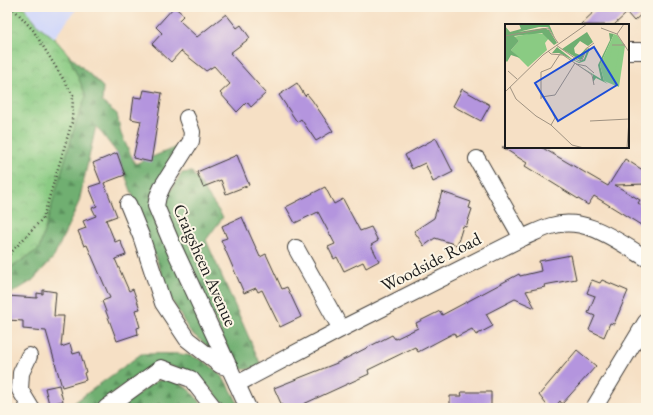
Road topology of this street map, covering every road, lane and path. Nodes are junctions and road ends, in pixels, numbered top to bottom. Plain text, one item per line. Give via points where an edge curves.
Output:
1 (12, 7) edge
2 (629, 51) edge
3 (646, 51) edge
4 (187, 118) dead end
5 (477, 159) dead end
6 (128, 204) dead end
7 (522, 238) junction
8 (296, 248) dead end
9 (7, 257) edge
10 (646, 258) edge
11 (646, 322) edge
12 (341, 329) junction
13 (29, 356) dead end
14 (230, 368) junction
15 (238, 384) junction
16 (31, 408) edge
17 (106, 408) edge
18 (214, 408) edge
19 (248, 408) edge
20 (594, 408) edge

1 - 9 path via 33,30 73,95 72,122 43,218
2 - 3 street
4 - 14 street, Craigsheen Avenue via 192,141 163,185 156,206
5 - 7 street
6 - 14 street via 163,303 187,339 220,365
7 - 10 street, Woodside Road via 551,226 580,225 596,229
7 - 12 street, Woodside Road
8 - 12 street
11 - 20 street
12 - 15 street, Woodside Road
13 - 16 street via 21,373 20,390
14 - 15 street, Craigsheen Avenue
15 - 19 street, Craigsheen Avenue
17 - 18 street via 160,368 191,379

